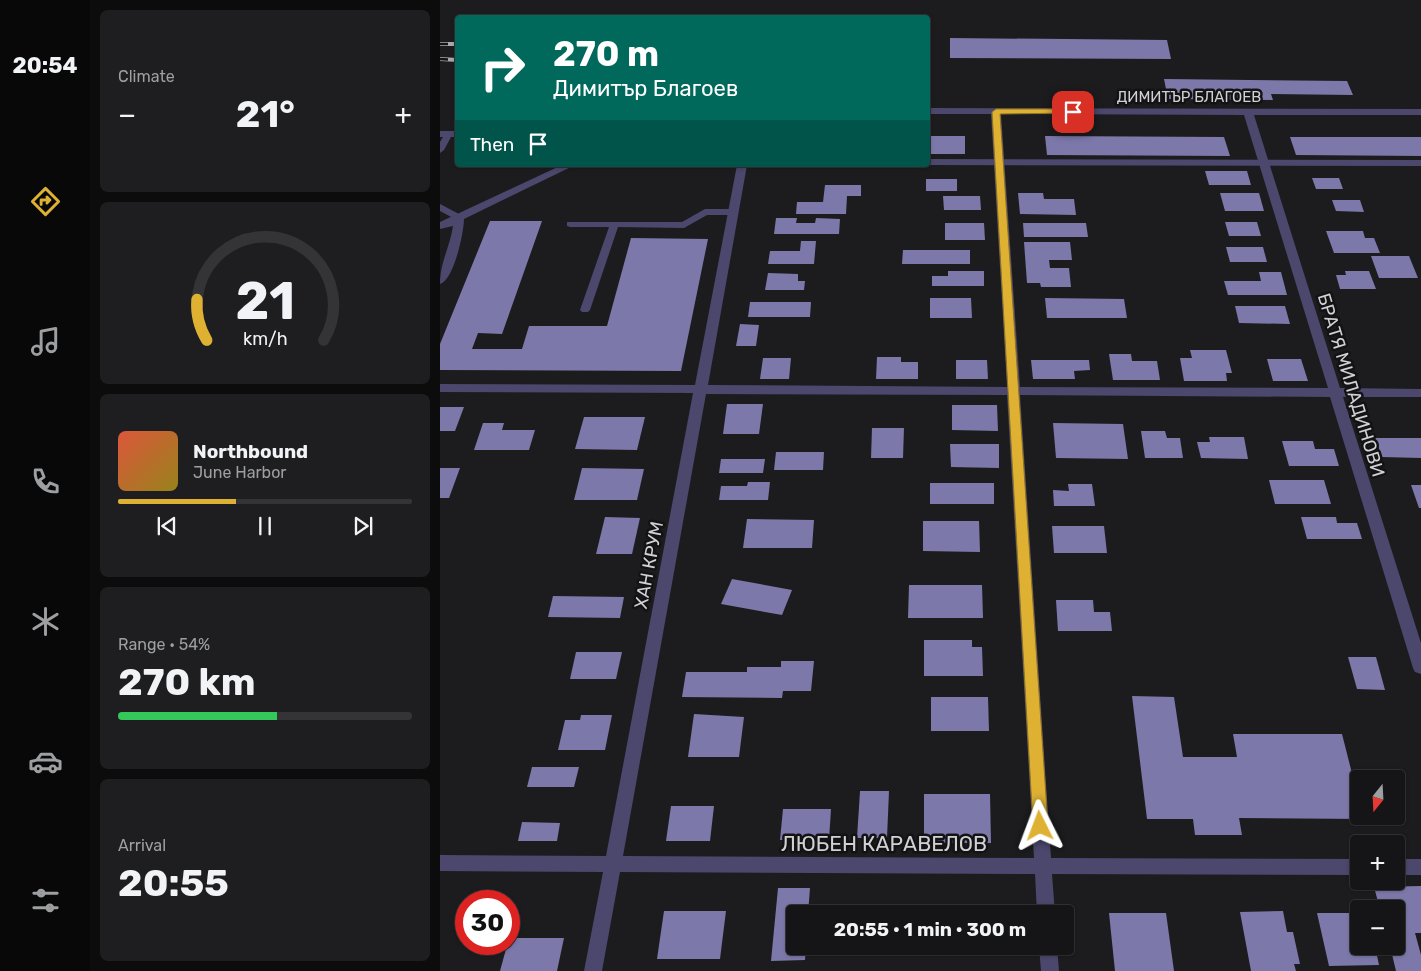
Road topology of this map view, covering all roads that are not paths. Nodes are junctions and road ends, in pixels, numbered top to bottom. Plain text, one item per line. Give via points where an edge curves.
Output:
1 (930, 111) edge
2 (996, 112) junction
3 (1248, 112) junction
4 (1421, 112) edge
5 (449, 134) edge
6 (440, 150) edge
7 (930, 162) edge
8 (999, 162) junction
9 (1263, 162) junction
10 (1421, 163) edge
11 (566, 167) edge
12 (742, 167) edge
13 (440, 207) edge
14 (734, 212) junction
15 (458, 217) junction
16 (570, 224) dead end
17 (614, 224) junction
18 (440, 226) edge
19 (440, 280) edge
20 (585, 310) dead end
21 (440, 388) edge
22 (701, 389) junction
23 (1015, 390) junction
24 (1335, 392) junction
25 (1421, 392) edge
26 (1421, 668) edge
27 (440, 864) edge
28 (612, 866) junction
29 (1043, 866) junction
30 (1350, 867) edge
31 (1405, 867) edge
32 (1421, 867) edge
33 (1045, 905) edge
34 (1049, 955) edge
35 (593, 971) edge
36 (1050, 971) edge

1 - 2 street, ДИМИТЪР БЛАГОЕВ
2 - 3 street, ДИМИТЪР БЛАГОЕВ
2 - 8 street
3 - 4 street, ДИМИТЪР БЛАГОЕВ
3 - 9 street, БРАТЯ МИЛАДИНОВИ
5 - 6 lane
7 - 8 lane
8 - 9 lane
8 - 23 street
9 - 10 lane
9 - 24 street, БРАТЯ МИЛАДИНОВИ
11 - 15 street
12 - 14 street, ХАН КРУМ
13 - 15 lane
14 - 17 lane via 705,212 684,225
14 - 22 street, ХАН КРУМ
15 - 18 street
15 - 19 street via 456,243
16 - 17 lane
17 - 20 lane
21 - 22 street
22 - 23 street
22 - 28 street, ХАН КРУМ
23 - 24 street
23 - 29 street
24 - 25 street
24 - 26 street, БРАТЯ МИЛАДИНОВИ
27 - 28 street, ЛЮБЕН КАРАВЕЛОВ
28 - 29 street, ЛЮБЕН КАРАВЕЛОВ
28 - 35 street, ХАН КРУМ
29 - 30 street, ЛЮБЕН КАРАВЕЛОВ
29 - 33 street
31 - 32 street
34 - 36 street

